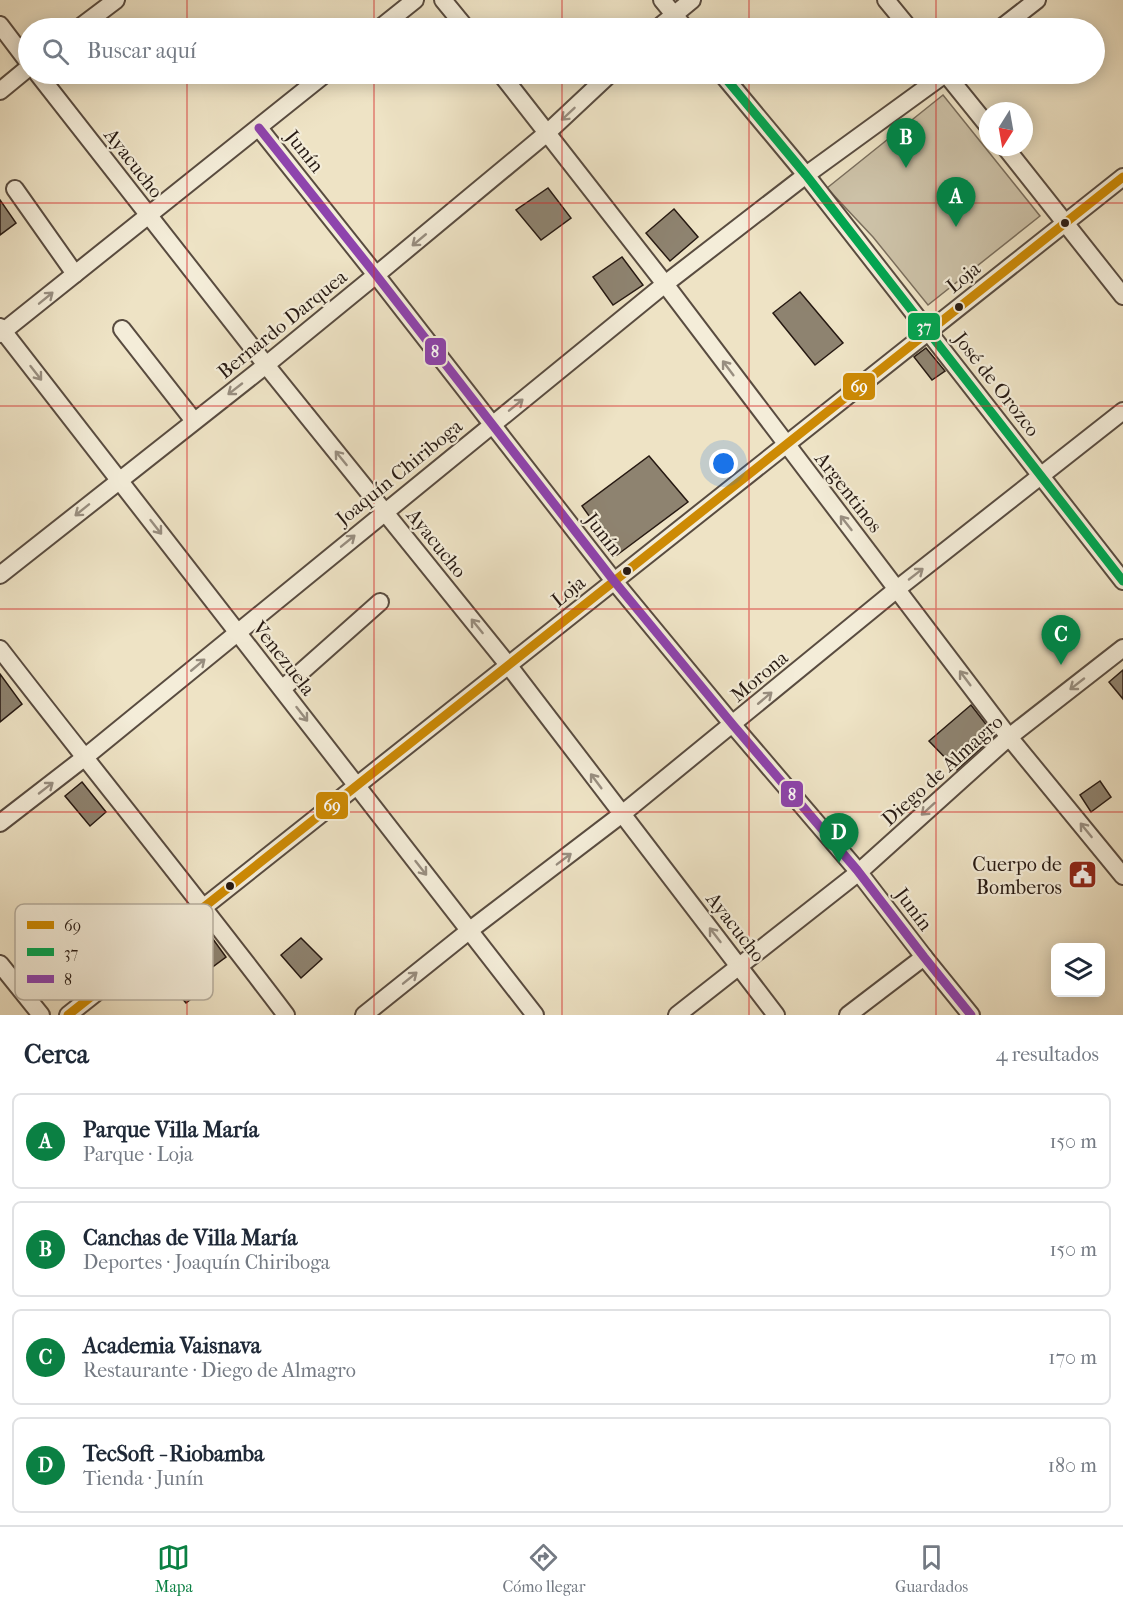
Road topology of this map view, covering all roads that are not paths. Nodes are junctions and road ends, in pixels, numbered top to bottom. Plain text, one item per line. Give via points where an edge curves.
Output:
1 (116, 0) edge
2 (415, 0) edge
3 (443, 0) edge
4 (662, 0) edge
5 (692, 0) edge
6 (886, 0) edge
7 (1037, 0) edge
8 (674, 14) junction
9 (93, 18) edge
10 (392, 18) edge
11 (458, 18) edge
12 (669, 18) edge
13 (677, 18) edge
14 (901, 18) edge
15 (1014, 18) edge
16 (0, 25) edge
17 (18, 49) edge
18 (18, 76) edge
19 (46, 84) edge
20 (313, 84) edge
21 (509, 84) edge
22 (599, 84) edge
23 (731, 84) edge
24 (932, 84) edge
25 (954, 84) edge
26 (0, 91) edge
27 (979, 115) edge
28 (259, 128) junction
29 (547, 133) junction
30 (1012, 156) edge
31 (806, 175) junction
32 (1123, 177) edge
33 (15, 189) dead end
34 (149, 216) junction
35 (1065, 223) junction
36 (75, 274) junction
37 (376, 275) junction
38 (665, 284) junction
39 (1123, 296) edge
40 (122, 330) dead end
41 (1, 331) edge
42 (929, 331) junction
43 (266, 365) junction
44 (1123, 411) edge
45 (195, 421) junction
46 (492, 424) junction
47 (786, 444) junction
48 (1042, 476) junction
49 (119, 480) junction
50 (385, 511) junction
51 (0, 575) edge
52 (614, 581) junction
53 (1123, 581) edge
54 (897, 589) junction
55 (380, 602) dead end
56 (237, 632) junction
57 (1123, 648) edge
58 (0, 649) edge
59 (509, 666) junction
60 (282, 689) junction
61 (733, 725) junction
62 (1010, 737) junction
63 (84, 758) junction
64 (357, 786) junction
65 (622, 814) junction
66 (0, 823) edge
67 (859, 872) junction
68 (1123, 876) edge
69 (202, 904) edge
70 (208, 904) edge
71 (213, 919) edge
72 (470, 930) junction
73 (924, 957) junction
74 (0, 964) edge
75 (739, 966) junction
76 (15, 983) edge
77 (29, 1000) edge
78 (87, 1000) edge
79 (41, 1015) edge
80 (68, 1015) edge
81 (286, 1015) edge
82 (364, 1015) edge
83 (535, 1015) edge
84 (677, 1015) edge
85 (776, 1015) edge
86 (848, 1015) edge
87 (971, 1015) edge

1 - 9 street
2 - 10 street
3 - 11 street
4 - 8 street
5 - 8 street
6 - 14 street
7 - 15 street
8 - 12 street
8 - 13 street
16 - 17 street
18 - 26 street
19 - 34 street, Ayacucho
20 - 28 street
21 - 29 street, Argentinos
22 -> 29 street, Bernardo Darquea
23 - 31 street, José de Orozco
24 - 31 street, Joaquín Chiriboga
25 - 27 street
28 - 34 street
28 - 37 street, Junín
29 -> 37 street, Bernardo Darquea
29 - 38 street, Argentinos
30 - 35 street
31 - 38 street, Joaquín Chiriboga
31 - 42 street, José de Orozco
32 - 35 street, Loja
33 - 36 street
34 - 36 street
34 - 43 street, Ayacucho
35 - 39 street
35 - 42 street, Loja
41 -> 36 street
37 - 43 street, Bernardo Darquea
37 - 46 street, Junín
46 -> 38 street, Joaquín Chiriboga
47 -> 38 street, Argentinos
40 - 45 street
41 -> 49 street, Venezuela
42 - 47 street, Loja
42 - 48 street, José de Orozco
43 -> 45 street, Bernardo Darquea
50 -> 43 street, Ayacucho
44 - 48 street, Morona
45 - 49 street, Bernardo Darquea
46 - 50 street, Joaquín Chiriboga
46 - 52 street, Junín
47 - 52 street, Loja
54 -> 47 street, Argentinos
48 - 53 street, José de Orozco
54 -> 48 street, Morona
49 -> 51 street, Bernardo Darquea
49 -> 56 street, Venezuela
56 -> 50 street, Joaquín Chiriboga
59 -> 50 street, Ayacucho
52 - 59 street, Loja
52 - 61 street, Junín
61 -> 54 street, Morona
62 -> 54 street, Argentinos
55 - 60 street
56 - 60 street, Venezuela
63 -> 56 street, Joaquín Chiriboga
57 -> 62 street, Diego de Almagro
58 - 63 street
59 - 64 street, Loja
65 -> 59 street, Ayacucho
60 -> 64 street, Venezuela
61 - 65 street, Morona
61 - 67 street, Junín
62 -> 67 street, Diego de Almagro
68 -> 62 street, Argentinos
66 -> 63 street, Joaquín Chiriboga
63 - 69 street
64 - 70 street, Loja
64 -> 72 street, Venezuela
72 -> 65 street, Morona
75 -> 65 street, Ayacucho
67 - 73 street, Junín
67 - 75 street, Diego de Almagro
71 - 81 street
82 -> 72 street, Morona
72 - 83 street, Venezuela
73 - 86 street
73 - 87 street, Junín
74 - 76 street
75 - 84 street, Diego de Almagro
75 - 85 street, Ayacucho
77 - 79 street
78 - 80 street, Loja

